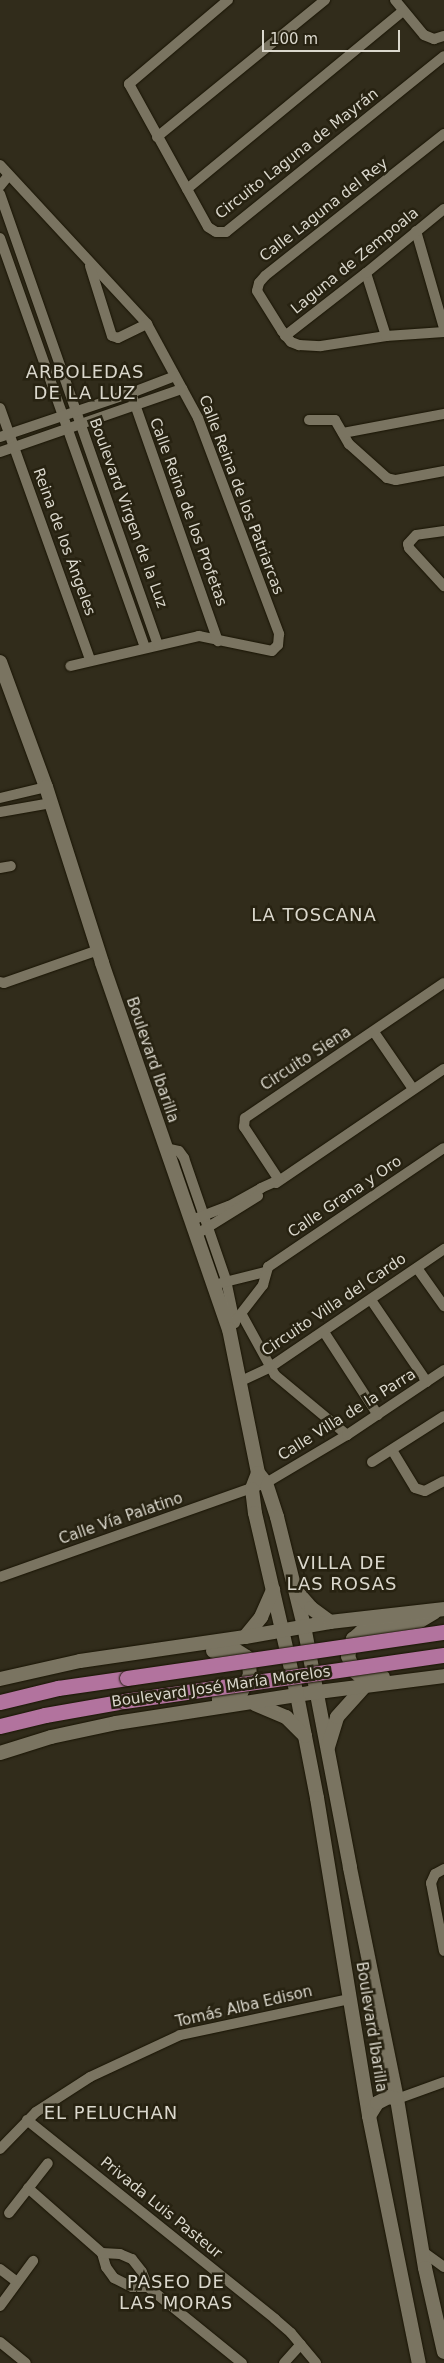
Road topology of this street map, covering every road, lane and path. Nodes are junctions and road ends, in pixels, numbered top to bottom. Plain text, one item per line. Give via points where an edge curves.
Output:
1 (228, 0) edge
2 (325, 0) edge
3 (395, 0) edge
4 (403, 11) junction
5 (444, 36) edge
6 (444, 56) edge
7 (444, 134) edge
8 (157, 137) junction
9 (0, 164) edge
10 (9, 175) junction
11 (0, 186) edge
12 (187, 189) junction
13 (0, 194) edge
14 (444, 209) edge
15 (416, 231) junction
16 (0, 238) edge
17 (89, 263) junction
18 (366, 273) junction
19 (147, 324) junction
20 (444, 328) edge
21 (444, 332) edge
22 (285, 336) junction
23 (386, 336) junction
24 (175, 376) junction
25 (182, 389) junction
26 (131, 393) junction
27 (135, 405) junction
28 (0, 408) edge
29 (75, 411) junction
30 (444, 414) edge
31 (63, 415) junction
32 (309, 420) dead end
33 (80, 425) junction
34 (68, 429) junction
35 (343, 434) junction
36 (4, 435) edge
37 (14, 447) junction
38 (0, 452) edge
39 (444, 471) edge
40 (444, 531) edge
41 (444, 586) edge
42 (218, 640) junction
43 (158, 644) junction
44 (145, 647) junction
45 (90, 660) junction
46 (0, 662) edge
47 (70, 666) dead end
48 (46, 787) junction
49 (0, 798) edge
50 (51, 802) junction
51 (0, 812) edge
52 (11, 866) dead end
53 (0, 868) edge
54 (98, 950) junction
55 (0, 982) edge
56 (444, 983) edge
57 (374, 1032) junction
58 (444, 1068) edge
59 (413, 1089) junction
60 (165, 1148) junction
61 (444, 1148) edge
62 (279, 1180) junction
63 (205, 1214) junction
64 (200, 1227) junction
65 (444, 1249) edge
66 (417, 1268) junction
67 (265, 1272) junction
68 (220, 1284) junction
69 (371, 1300) junction
70 (444, 1306) edge
71 (235, 1322) junction
72 (324, 1332) junction
73 (269, 1368) junction
74 (444, 1370) edge
75 (239, 1382) junction
76 (427, 1382) junction
77 (378, 1415) junction
78 (444, 1416) edge
79 (347, 1435) junction
80 (392, 1450) junction
81 (372, 1462) dead end
82 (262, 1478) junction
83 (444, 1481) edge
84 (252, 1489) junction
85 (0, 1576) edge
86 (295, 1588) junction
87 (273, 1590) junction
88 (441, 1609) edge
89 (330, 1622) junction
90 (304, 1626) junction
91 (282, 1630) junction
92 (444, 1632) edge
93 (245, 1637) junction
94 (444, 1655) edge
95 (80, 1660) junction
96 (440, 1676) edge
97 (0, 1680) edge
98 (363, 1688) junction
99 (318, 1692) junction
100 (298, 1695) junction
101 (0, 1702) edge
102 (252, 1703) junction
103 (0, 1726) edge
104 (85, 1730) junction
105 (305, 1736) junction
106 (327, 1750) junction
107 (0, 1753) edge
108 (444, 1869) edge
109 (443, 1937) edge
110 (444, 1951) edge
111 (349, 1999) junction
112 (444, 2082) edge
113 (397, 2099) junction
114 (369, 2116) junction
115 (27, 2120) junction
116 (0, 2149) edge
117 (48, 2163) dead end
118 (28, 2188) junction
119 (390, 2209) junction
120 (9, 2213) dead end
121 (422, 2251) junction
122 (102, 2253) junction
123 (34, 2262) dead end
124 (444, 2267) edge
125 (425, 2268) junction
126 (0, 2269) edge
127 (17, 2282) junction
128 (148, 2287) junction
129 (0, 2306) edge
130 (442, 2328) edge
131 (0, 2342) edge
132 (301, 2344) junction
133 (444, 2352) edge
134 (26, 2363) edge
135 (242, 2363) edge
136 (284, 2363) edge
137 (316, 2363) edge
138 (419, 2363) edge

1 - 8 street, Circuito Laguna de Mayrán via 130,82 130,88
2 - 8 street
3 - 4 street
4 - 5 street via 426,36 434,39
4 - 12 street
6 - 12 street, Circuito Laguna de Mayrán via 226,232 208,228
7 - 22 street, Calle Laguna del Rey via 261,280 258,295
8 - 12 street, Circuito Laguna de Mayrán
9 - 10 street, Calle Reina de los Patriarcas
10 - 11 street
10 - 17 street, Calle Reina de los Patriarcas
13 - 29 street, Boulevard Virgen de la Luz
14 - 15 street, Laguna de Zempoala
15 - 18 street, Laguna de Zempoala
15 - 20 street
16 - 31 street, Boulevard Virgen de la Luz
17 - 19 street, Calle Reina de los Patriarcas
17 - 19 street via 112,336 118,338
18 - 22 street, Laguna de Zempoala
18 - 23 street
19 - 24 street, Calle Reina de los Patriarcas
21 - 23 street
22 - 23 street via 295,344 321,346
24 - 25 street, Calle Reina de los Patriarcas
24 - 26 street
25 - 27 street
25 - 42 street, Calle Reina de los Patriarcas via 198,418 279,634 276,648 268,650
26 - 27 street, Calle Reina de los Profetas
26 - 29 street
27 - 33 street
27 - 42 street, Calle Reina de los Profetas
28 - 36 street, Reina de los Ángeles
29 - 31 street
29 - 33 street, Boulevard Virgen de la Luz
30 - 35 street
31 - 34 street, Boulevard Virgen de la Luz
31 - 36 street
32 - 35 street via 335,420
33 - 34 street
33 - 43 street, Boulevard Virgen de la Luz
34 - 37 street
34 - 44 street, Boulevard Virgen de la Luz
35 - 39 street via 349,444 387,478 396,480
36 - 37 street, Reina de los Ángeles
37 - 38 street
37 - 45 street, Reina de los Ángeles
40 - 41 street via 416,535 408,544
42 - 43 street via 199,636
43 - 44 street
44 - 45 street
45 - 47 street
46 - 48 street, Boulevard Ibarilla
48 - 49 street
48 - 50 street, Boulevard Ibarilla
50 - 51 street
50 - 54 street, Boulevard Ibarilla
52 - 53 street
54 - 55 street
54 - 60 street, Boulevard Ibarilla
56 - 57 street, Circuito Siena
57 - 59 street
57 - 62 street, Circuito Siena via 245,1118 244,1127
58 - 59 street
59 - 62 street
60 - 63 street via 182,1154
60 - 64 street, Boulevard Ibarilla
61 - 67 street, Calle Grana y Oro
62 - 63 street via 229,1206
62 - 64 street
63 - 64 street
64 - 68 street, Boulevard Ibarilla
65 - 66 street, Circuito Villa del Cardo
66 - 69 street, Circuito Villa del Cardo
66 - 70 street
67 - 68 street, Calle Grana y Oro
67 - 71 street, Calle Grana y Oro via 262,1285
68 - 71 street, Boulevard Ibarilla
69 - 72 street, Circuito Villa del Cardo
69 - 76 street
71 - 73 street
71 - 75 street, Boulevard Ibarilla
72 - 73 street, Circuito Villa del Cardo
72 - 77 street
73 - 75 street, Circuito Villa del Cardo
73 - 79 street
74 - 76 street, Calle Villa de la Parra
75 - 82 street, Boulevard Ibarilla
76 - 77 street, Calle Villa de la Parra
77 - 79 street, Calle Villa de la Parra
78 - 80 street
79 - 82 street, Calle Villa de la Parra
80 - 81 street
80 - 83 street via 415,1488 425,1491
82 - 84 street
82 - 86 street, Boulevard Ibarilla
84 - 85 street, Calle Vía Palatino
84 - 87 street, Boulevard Ibarilla
86 - 89 street via 311,1608
86 - 90 street, Boulevard Ibarilla
87 - 91 street, Boulevard Ibarilla
87 - 93 street via 261,1617
88 - 89 street
88 - 96 street via 420,1621 361,1632 353,1639 348,1656 354,1671 370,1678 416,1674
89 - 90 street
90 - 91 street
90 - 99 street, Boulevard Ibarilla
91 - 93 street
91 - 100 street, Boulevard Ibarilla
92 - 101 main road, Boulevard José María Morelos, bridge via 58,1688
93 - 95 street
94 - 103 main road, Boulevard José María Morelos, bridge via 124,1701
95 - 97 street
95 - 104 street via 95,1666 110,1666 234,1649 247,1657 250,1675 246,1687 235,1697 122,1715 103,1720
96 - 98 street
98 - 99 street
98 - 106 street via 338,1717
99 - 100 street
99 - 106 street, Boulevard Ibarilla
100 - 102 street
100 - 105 street, Boulevard Ibarilla
102 - 104 street
102 - 105 street via 286,1716
104 - 107 street
105 - 111 street, Boulevard Ibarilla
106 - 113 street, Boulevard Ibarilla
108 - 109 street via 438,1870 432,1878
109 - 110 street
111 - 114 street, Boulevard Ibarilla
111 - 115 street, Tomás Alba Edison via 180,2035 90,2076
112 - 113 street
113 - 114 street via 389,2098 377,2103
113 - 121 street, Boulevard Ibarilla
114 - 119 street, Boulevard Ibarilla
115 - 116 street, Tomás Alba Edison
115 - 132 street, Privada Luis Pasteur via 275,2318
117 - 118 street
118 - 120 street
118 - 122 street
119 - 125 street via 398,2224 407,2264 413,2269
119 - 138 street, Boulevard Ibarilla
121 - 124 street
121 - 125 street, Boulevard Ibarilla
122 - 128 street via 120,2254 132,2260
122 - 128 street via 106,2267 119,2282 132,2287
123 - 127 street
125 - 130 street, Boulevard Ibarilla
126 - 127 street
127 - 129 street
128 - 135 street
130 - 133 street, Boulevard Ibarilla
131 - 134 street
132 - 136 street
132 - 137 street, Privada Luis Pasteur

